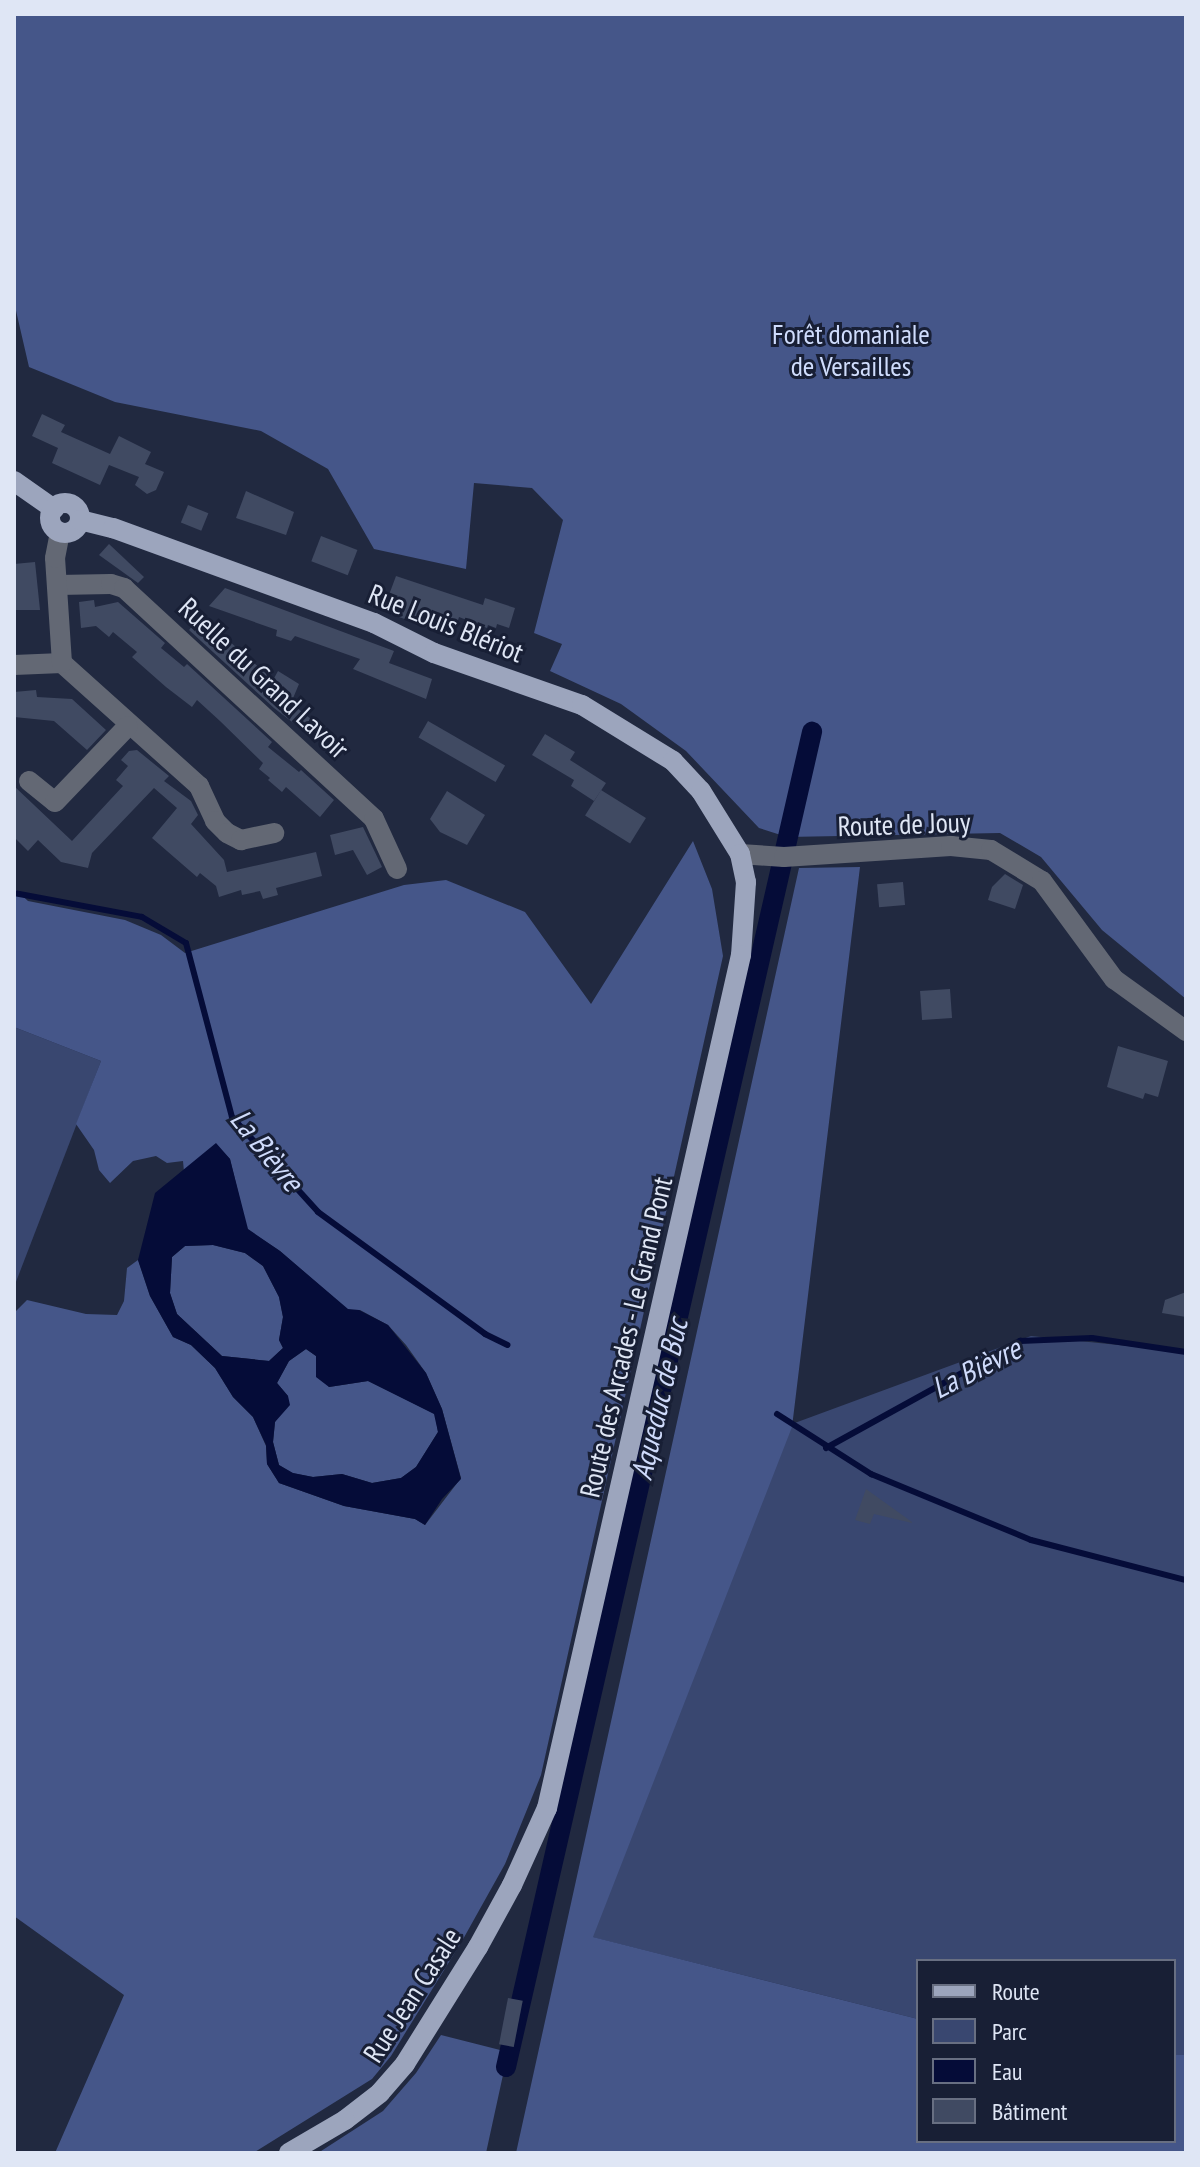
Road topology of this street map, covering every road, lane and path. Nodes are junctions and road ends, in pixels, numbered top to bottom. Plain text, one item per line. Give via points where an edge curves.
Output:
1 (14, 481) edge
2 (54, 509) junction
3 (80, 520) junction
4 (60, 532) junction
5 (58, 585) junction
6 (62, 663) junction
7 (14, 665) edge
8 (128, 726) junction
9 (29, 781) dead end
10 (274, 833) dead end
11 (740, 854) junction
12 (397, 869) dead end
13 (1186, 1031) edge
14 (538, 1830) joint
15 (289, 2153) edge

1 - 2 main road
2 - 3 main road via 69,504 78,510
2 - 4 main road via 52,525
3 - 4 main road via 74,530
3 - 11 main road, Rue Louis Blériot via 374,623 434,653 582,705 673,761 701,791
4 - 5 street via 55,558
5 - 6 street
5 - 12 street, Ruelle du Grand Lavoir via 124,588 374,819
6 - 7 street
6 - 8 street
8 - 9 street via 55,802
8 - 10 street via 199,786 215,821 227,833 241,840
11 - 13 street, Route de Jouy via 784,857 951,846 991,850 1042,881 1114,979
11 - 14 main road, Route des Arcades - Le Grand Pont via 747,912 741,955
14 - 15 main road, Rue Jean Casale via 478,1947 405,2064 357,2111

